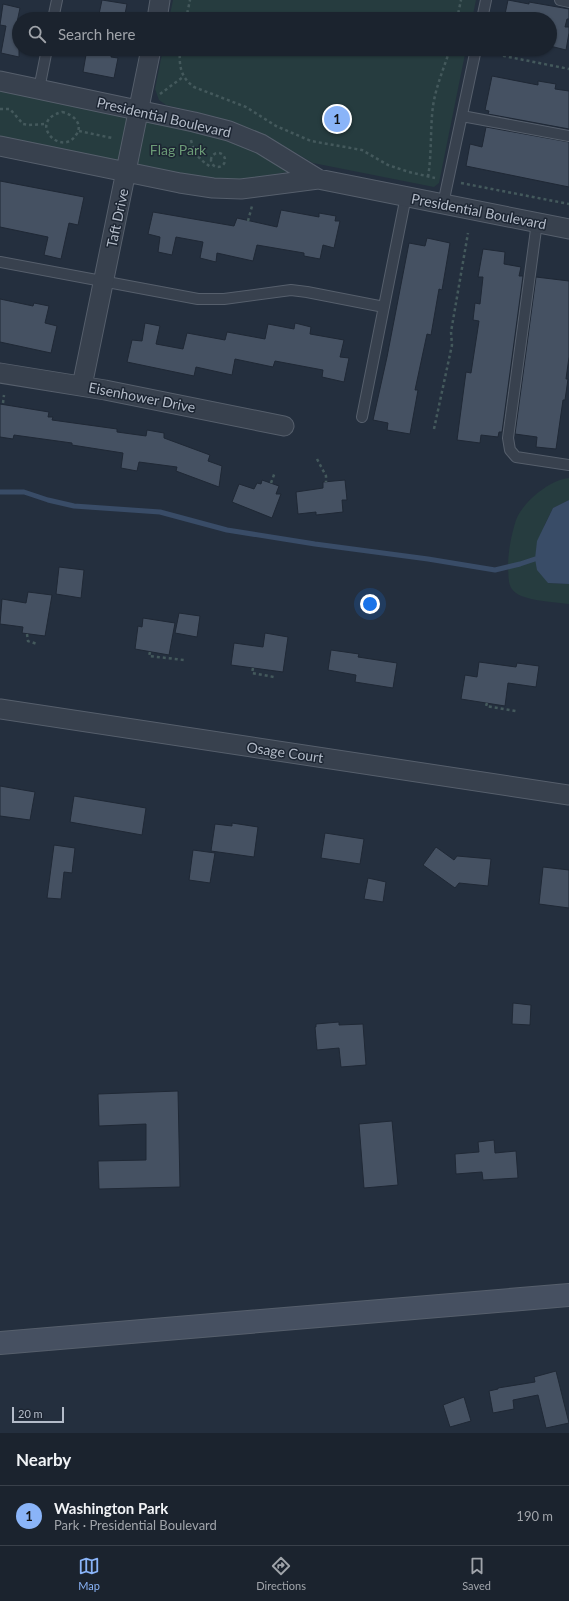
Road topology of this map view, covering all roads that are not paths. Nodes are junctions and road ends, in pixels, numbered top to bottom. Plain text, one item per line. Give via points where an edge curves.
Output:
1 (57, 0) edge
2 (160, 0) edge
3 (486, 0) edge
4 (560, 0) edge
5 (569, 2) edge
6 (54, 12) edge
7 (158, 12) edge
8 (483, 12) edge
9 (45, 56) edge
10 (150, 56) edge
11 (475, 56) edge
12 (0, 82) edge
13 (38, 89) junction
14 (139, 110) junction
15 (462, 116) junction
16 (569, 136) edge
17 (0, 146) edge
18 (127, 172) junction
19 (318, 179) junction
20 (406, 196) junction
21 (443, 204) junction
22 (537, 222) junction
23 (569, 228) edge
24 (0, 262) edge
25 (104, 281) junction
26 (384, 307) junction
27 (0, 373) edge
28 (82, 386) junction
29 (362, 417) dead end
30 (284, 426) dead end
31 (569, 465) edge
32 (0, 709) edge
33 (569, 795) edge
34 (569, 1295) edge
35 (0, 1343) edge

1 - 6 lane
2 - 7 street
3 - 8 lane
4 - 5 lane
9 - 13 lane
10 - 14 street, Taft Drive
11 - 15 lane
12 - 13 street, Presidential Boulevard
13 - 14 street, Presidential Boulevard
14 - 18 street, Taft Drive
14 - 19 street, Presidential Boulevard via 229,131 261,144
15 - 16 lane
15 - 21 lane
17 - 18 street, Presidential Boulevard
18 - 19 street, Presidential Boulevard via 213,188 241,189
18 - 25 street, Taft Drive
19 - 20 street, Presidential Boulevard
20 - 21 street, Presidential Boulevard
20 - 26 lane
21 - 22 street, Presidential Boulevard
22 - 23 street, Presidential Boulevard
22 - 31 lane via 509,444 516,457
24 - 25 lane
25 - 26 lane via 198,299 224,299 291,290
25 - 28 street, Taft Drive
26 - 29 lane
27 - 28 street, Eisenhower Drive
28 - 30 street, Eisenhower Drive
32 - 33 street, Osage Court
34 - 35 main road

